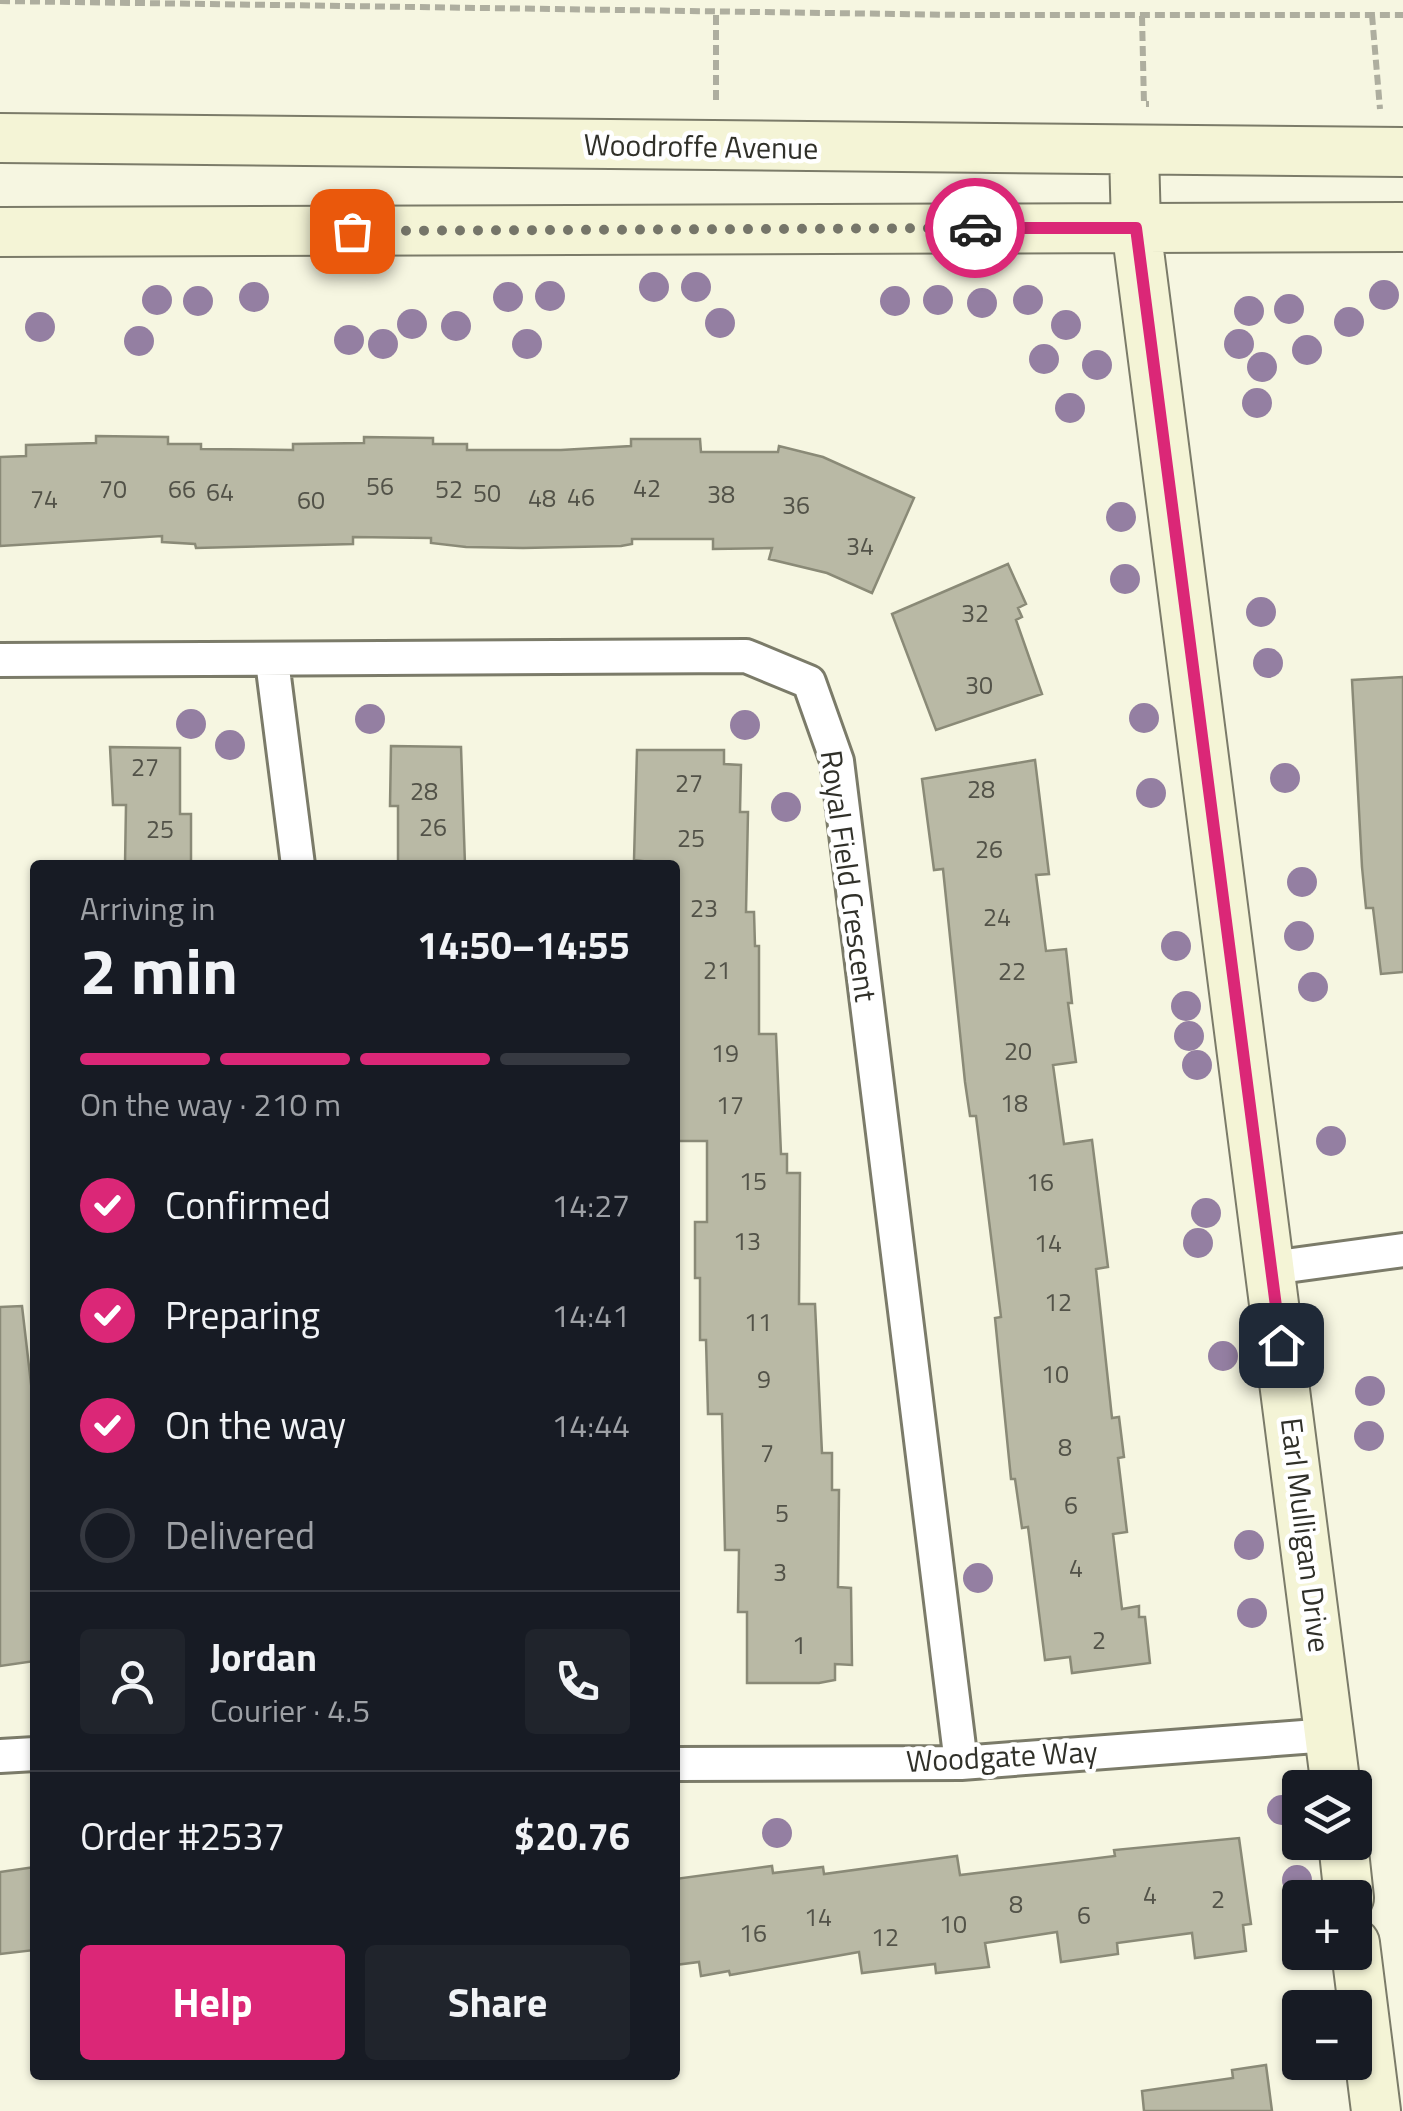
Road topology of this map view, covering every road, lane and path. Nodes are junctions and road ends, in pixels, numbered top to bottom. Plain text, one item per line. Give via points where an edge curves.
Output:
1 (0, 1) edge
2 (716, 12) junction
3 (1372, 15) junction
4 (1142, 16) junction
5 (1403, 16) edge
6 (1162, 104) dead end
7 (0, 138) edge
8 (716, 147) junction
9 (1134, 152) junction
10 (1393, 152) edge
11 (1403, 227) edge
12 (1136, 228) junction
13 (0, 232) edge
14 (0, 660) edge
15 (272, 661) junction
16 (297, 860) edge
17 (1403, 1250) edge
18 (1272, 1268) junction
19 (1329, 1734) junction
20 (30, 1754) edge
21 (0, 1756) edge
22 (960, 1762) junction
23 (680, 1764) edge
24 (1334, 1770) edge
25 (1358, 1970) edge
26 (1376, 2111) edge

1 - 2 path
2 - 4 path
2 - 8 path
3 - 4 path
3 - 5 path
3 - 10 path
4 - 6 path via 1144,104
7 - 8 main road, Woodroffe Avenue
8 - 9 main road, Woodroffe Avenue
9 - 10 main road, Woodroffe Avenue
9 - 12 main road, Earl Mulligan Drive
11 - 12 main road
12 - 13 main road
12 - 18 main road, Earl Mulligan Drive
14 - 15 street, Royal Field Crescent
15 - 16 street
15 - 22 street, Royal Field Crescent via 746,656 809,682 837,761
17 - 18 street
18 - 19 main road, Earl Mulligan Drive
19 - 22 street, Woodgate Way
19 - 24 main road, Earl Mulligan Drive
20 - 21 street
22 - 23 street, Woodgate Way
25 - 26 main road

